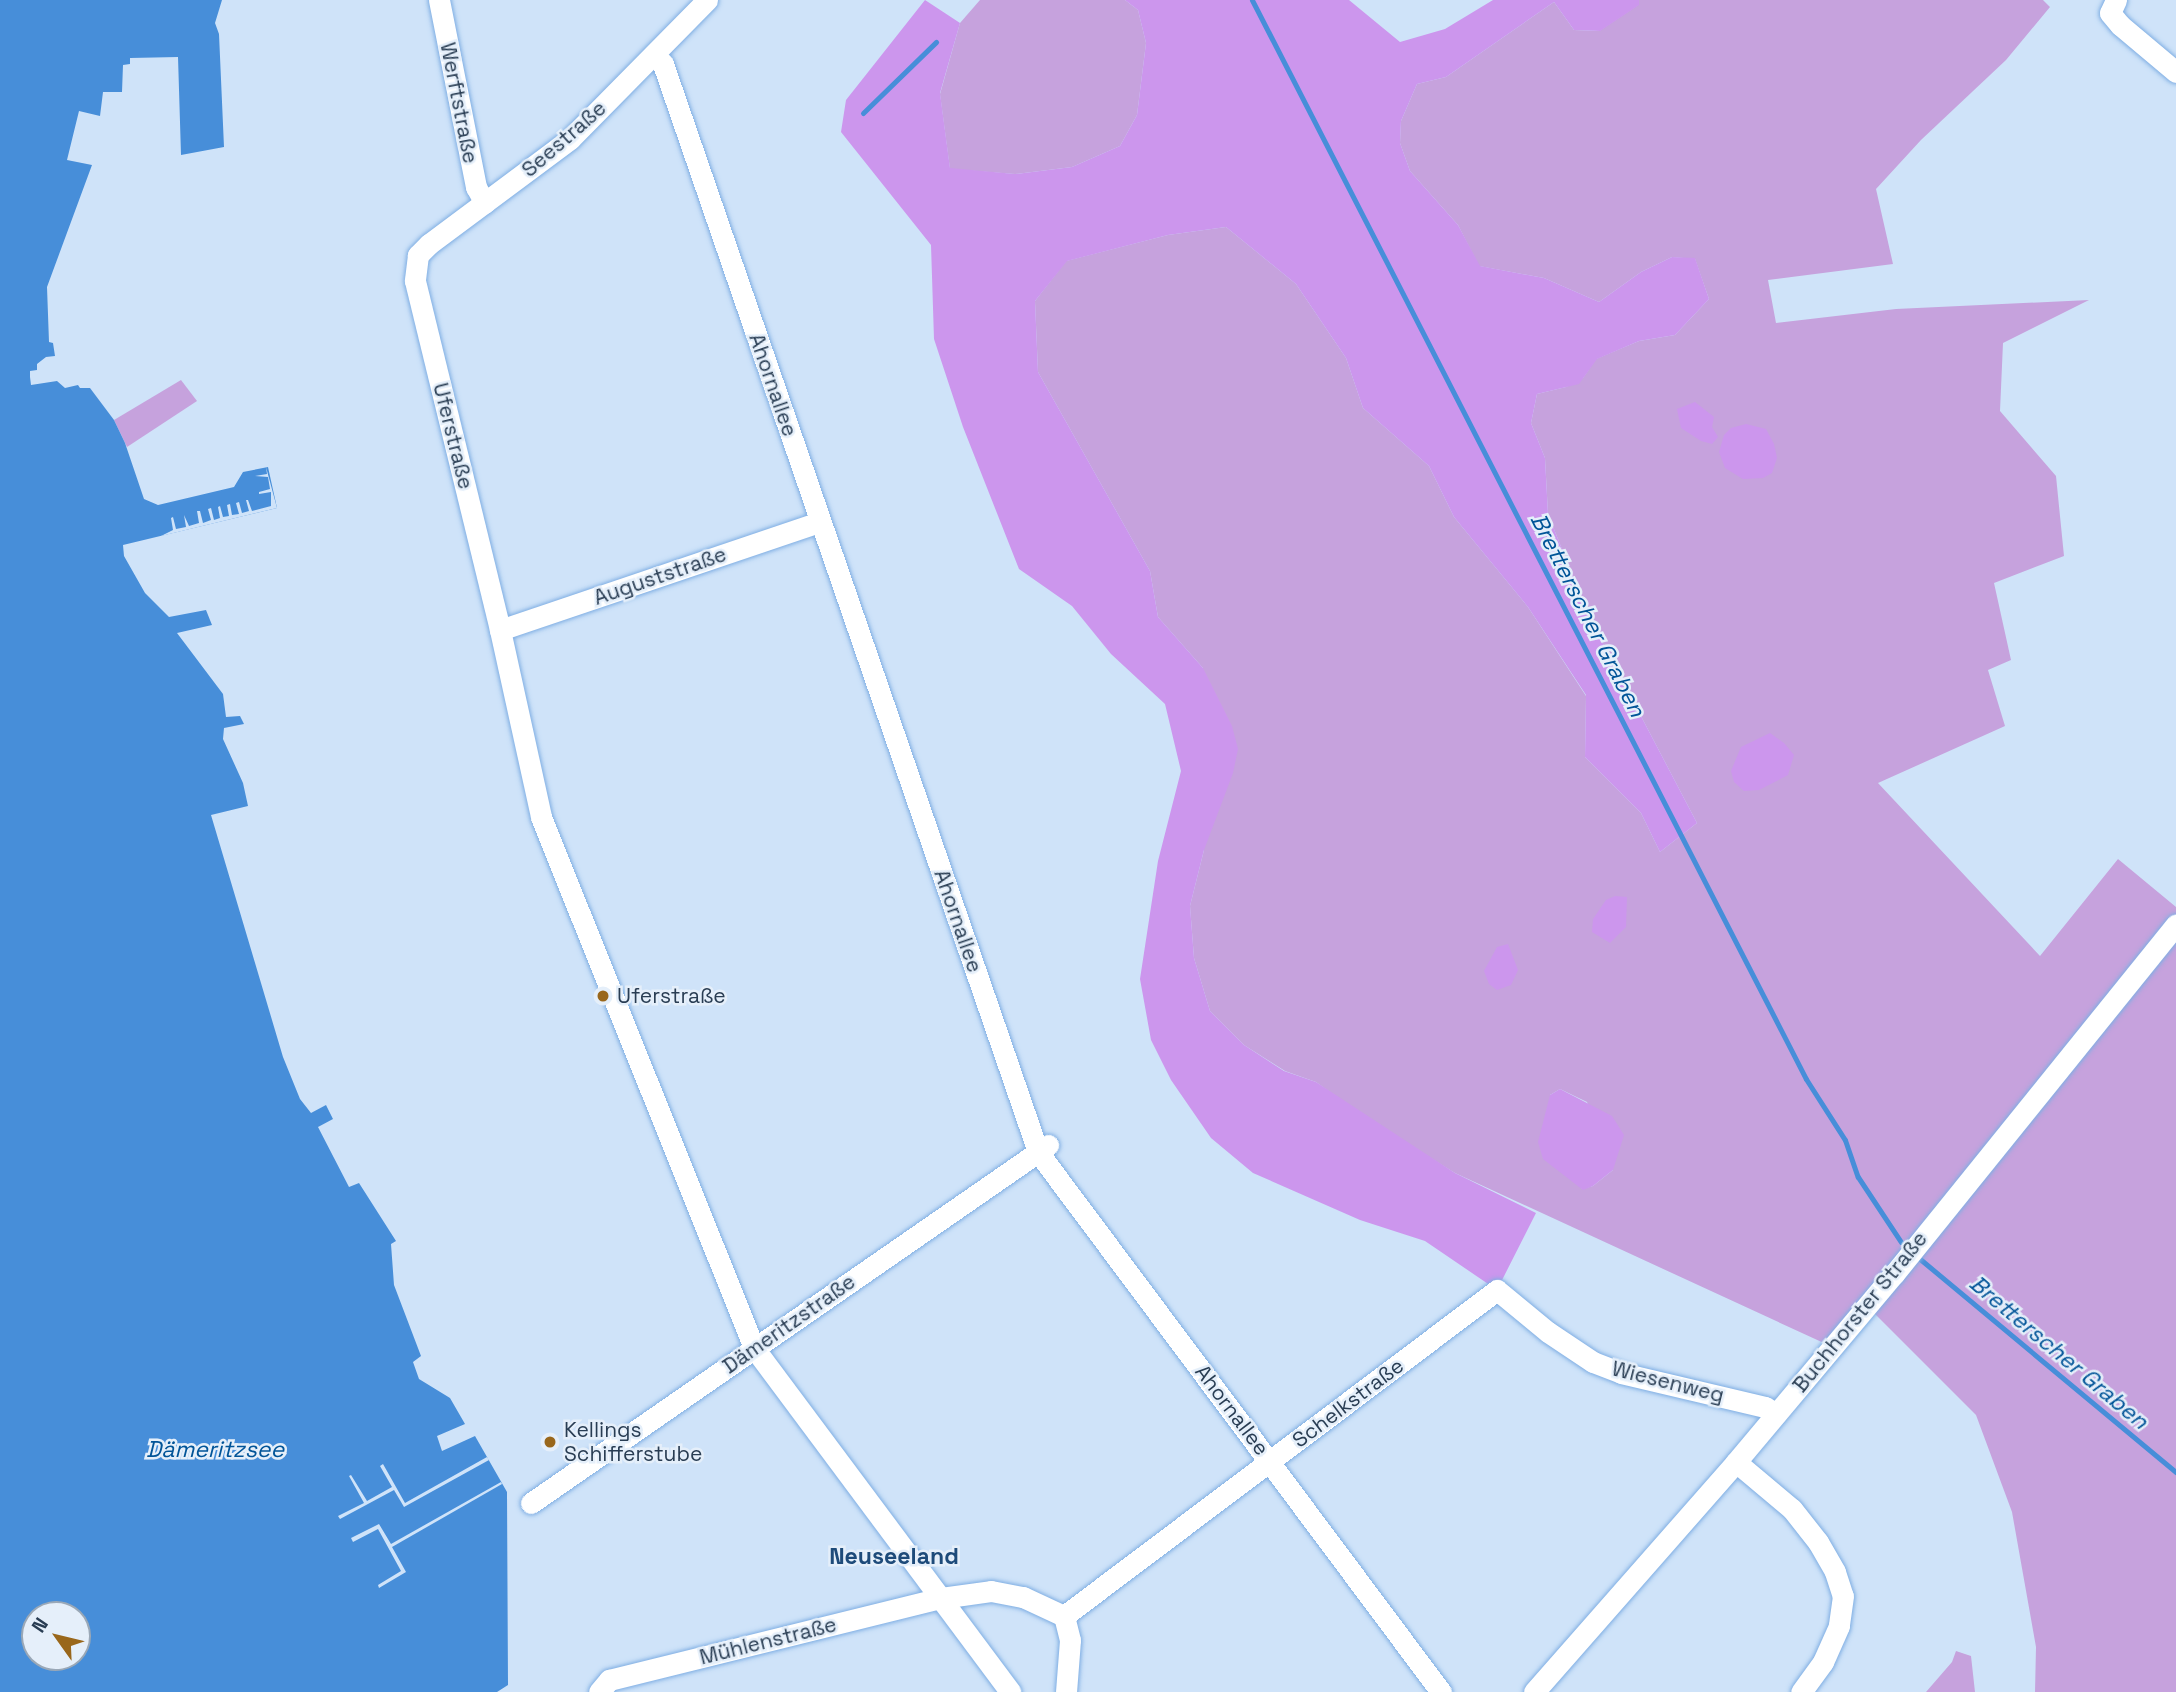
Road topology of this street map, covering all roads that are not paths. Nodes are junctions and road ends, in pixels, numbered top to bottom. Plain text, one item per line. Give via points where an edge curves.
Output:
1 (439, 0) edge
2 (707, 0) edge
3 (2113, 7) edge
4 (655, 55) junction
5 (2176, 72) edge
6 (485, 203) junction
7 (414, 267) joint
8 (819, 522) junction
9 (500, 630) junction
10 (2176, 924) edge
11 (1043, 1149) junction
12 (1496, 1290) joint
13 (754, 1348) junction
14 (1776, 1414) junction
15 (1271, 1462) junction
16 (1736, 1462) junction
17 (531, 1503) dead end
18 (941, 1598) junction
19 (1064, 1616) junction
20 (599, 1692) edge
21 (1010, 1692) edge
22 (1066, 1692) edge
23 (1441, 1692) edge
24 (1534, 1692) edge
25 (1801, 1692) edge

1 - 6 street, Werftstraße via 476,187
2 - 4 street, Seestraße
3 - 5 street via 2120,25
4 - 6 street, Seestraße via 570,139
4 - 8 street, Ahornallee via 664,68
6 - 7 street, Seestraße via 429,244
7 - 9 street, Uferstraße
8 - 9 street, Auguststraße
8 - 11 street, Ahornallee
9 - 13 street, Uferstraße via 541,817
10 - 14 street, Buchhorster Straße
11 - 13 street, Dämeritzstraße
11 - 15 street, Ahornallee
12 - 14 street, Wiesenweg via 1593,1362 1621,1373 1765,1406
12 - 15 street, Schelkstraße
13 - 17 street, Dämeritzstraße
13 - 18 street, Uferstraße
14 - 16 street, Buchhorster Straße
15 - 19 street, Schelkstraße
15 - 23 street, Ahornallee
16 - 24 street, Buchhorster Straße
16 - 25 street via 1798,1518 1835,1572 1843,1596 1839,1626 1823,1662
18 - 19 street via 1008,1592
18 - 20 street, Mühlenstraße via 609,1680
18 - 21 street, Uferstraße
19 - 22 street via 1070,1640

